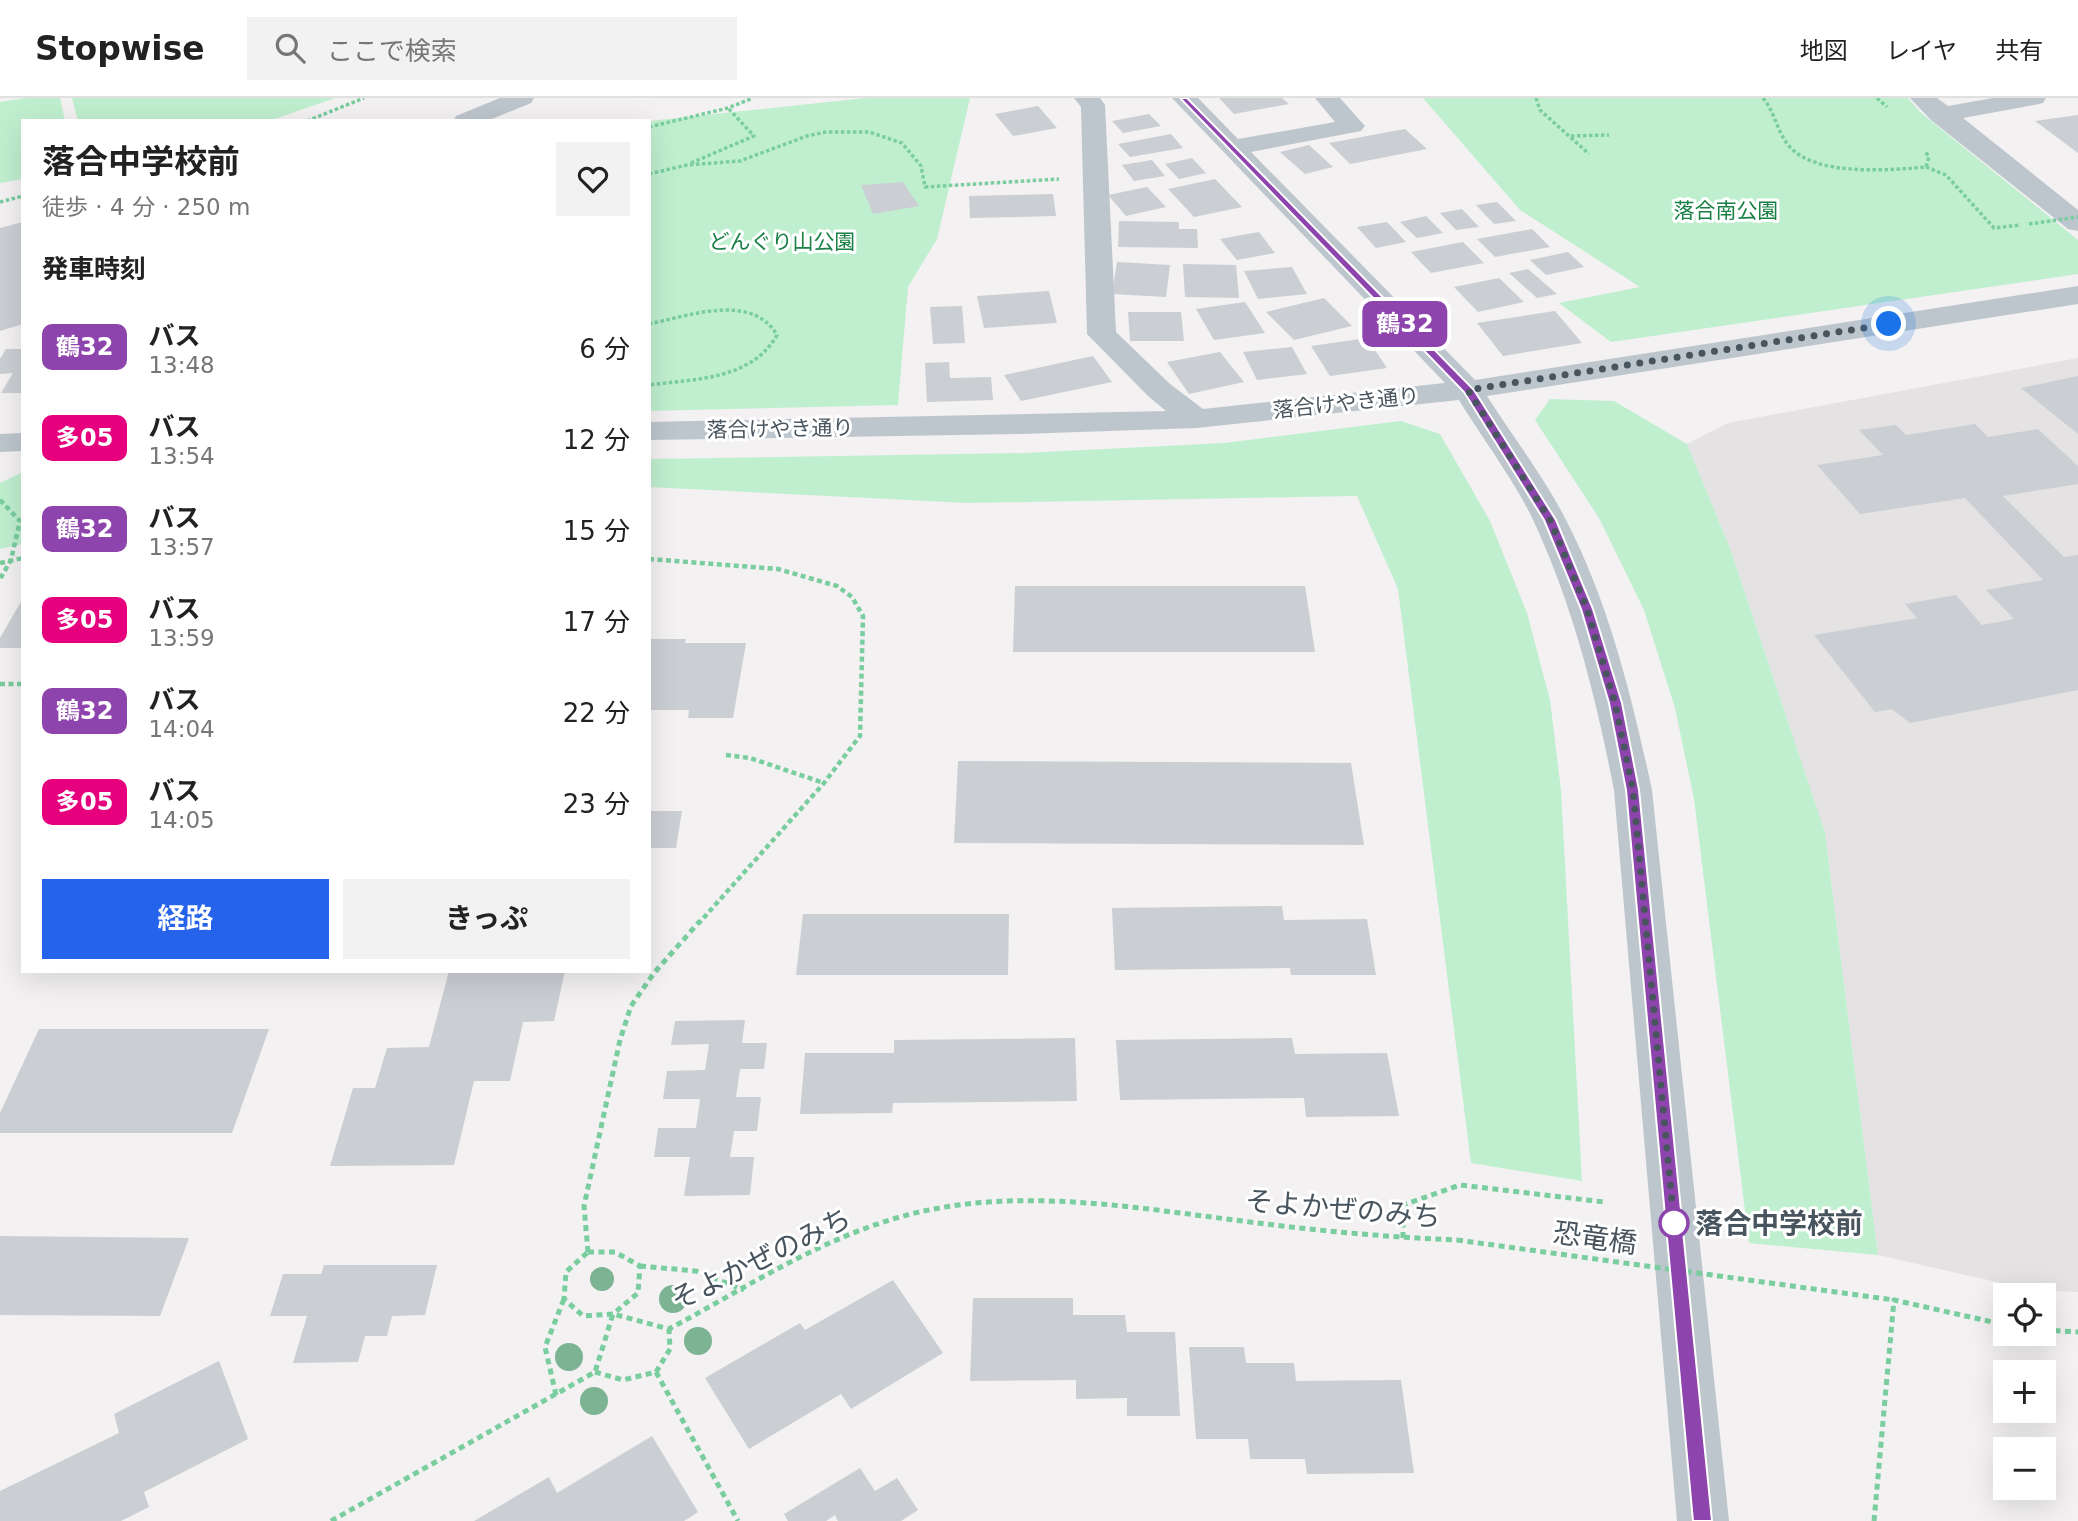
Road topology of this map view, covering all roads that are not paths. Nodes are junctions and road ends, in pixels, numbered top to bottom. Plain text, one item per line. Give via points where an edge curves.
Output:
1 (522, 98) edge
2 (1086, 98) edge
3 (1184, 98) edge
4 (1327, 98) edge
5 (2034, 98) edge
6 (1931, 106) edge
7 (471, 119) edge
8 (1234, 148) junction
9 (2078, 223) edge
10 (2078, 295) edge
11 (1468, 390) junction
12 (1196, 419) junction
13 (651, 430) edge
14 (21, 442) edge
15 (0, 443) edge
16 (1703, 1521) edge

1 - 7 street
2 - 12 street via 1093,105 1102,334
3 - 8 street
4 - 8 street via 1352,126
5 - 6 street
6 - 9 street
8 - 11 street
10 - 11 street, 落合けやき通り
11 - 12 street, 落合けやき通り
11 - 16 street via 1550,520 1587,609 1615,703 1633,790
12 - 13 street, 落合けやき通り
14 - 15 street

